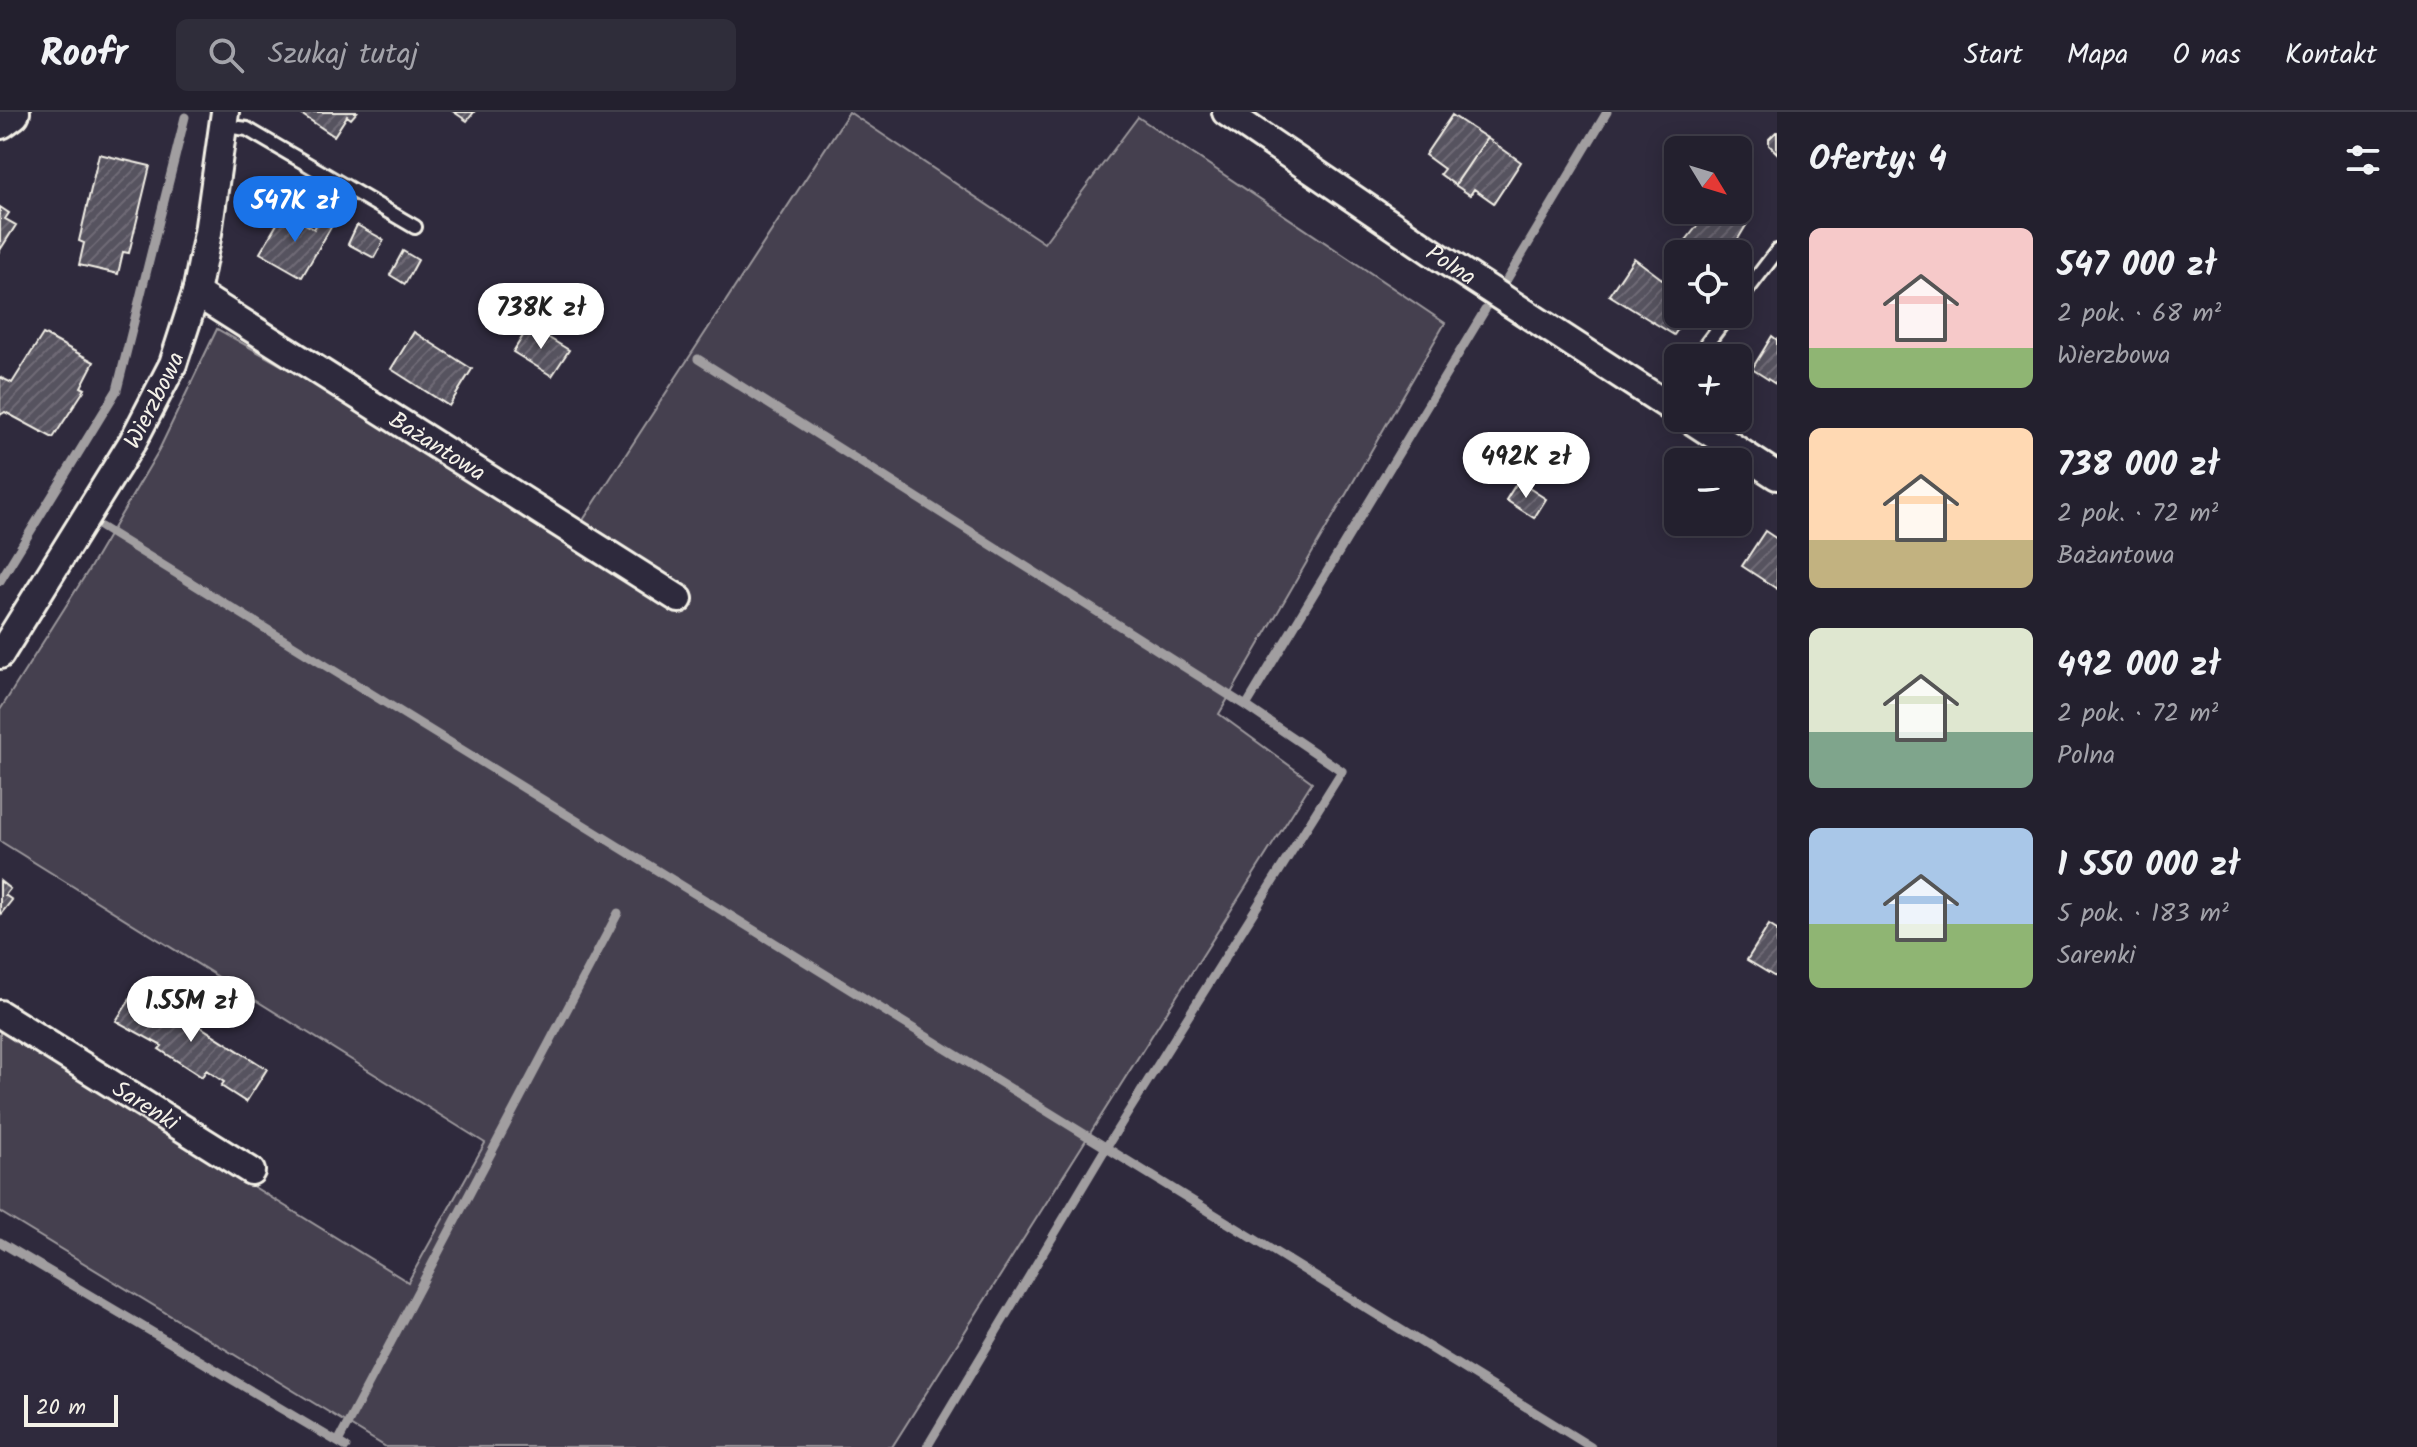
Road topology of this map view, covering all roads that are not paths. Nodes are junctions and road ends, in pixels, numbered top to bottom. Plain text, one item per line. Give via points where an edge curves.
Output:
1 (11, 112) edge
2 (1226, 112) edge
3 (225, 119) edge
4 (0, 120) edge
5 (415, 227) dead end
6 (1777, 251) edge
7 (1752, 284) edge
8 (196, 293) junction
9 (1664, 392) edge
10 (1709, 432) edge
11 (1777, 476) edge
12 (679, 599) dead end
13 (0, 655) edge
14 (0, 1014) edge
15 (251, 1171) dead end

1 - 4 main road
2 - 9 street, Polna
3 - 5 lane
3 - 8 street, Wierzbowa
6 - 7 lane
8 - 12 street, Bażantowa
8 - 13 street, Wierzbowa via 173,364 133,441
10 - 11 street
14 - 15 street, Sarenki

